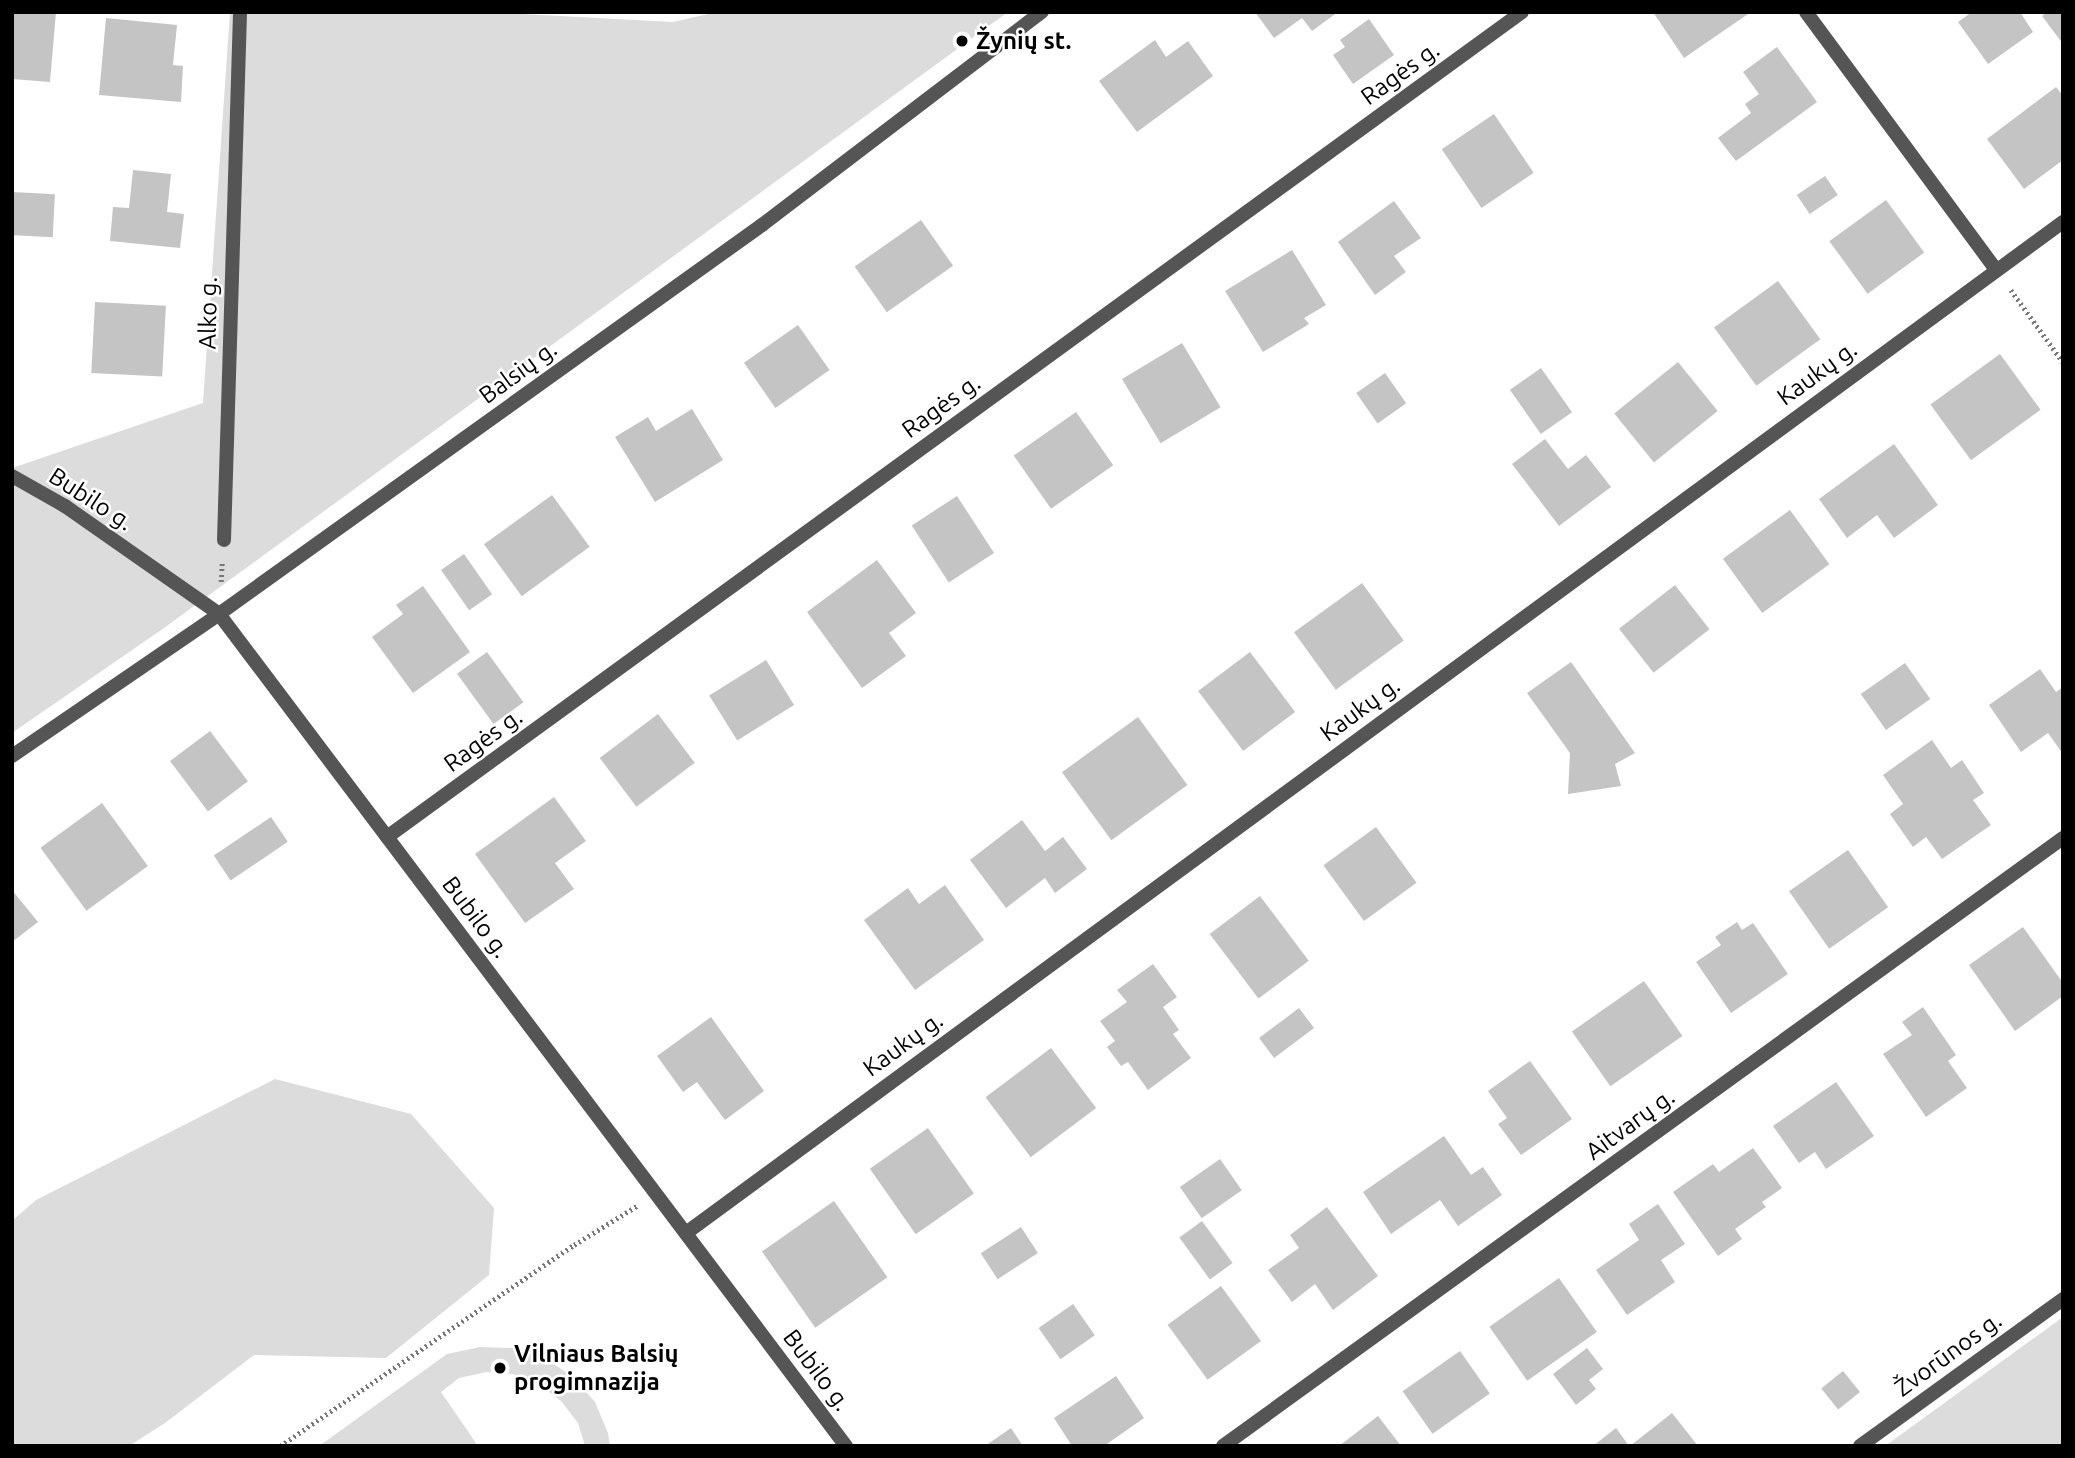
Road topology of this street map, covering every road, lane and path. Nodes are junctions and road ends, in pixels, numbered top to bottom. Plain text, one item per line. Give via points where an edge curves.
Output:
1 (240, 12) edge
2 (1042, 12) edge
3 (1522, 12) edge
4 (1806, 12) edge
5 (2063, 222) edge
6 (1996, 270) junction
7 (2063, 362) edge
8 (12, 476) edge
9 (224, 540) joint
10 (219, 614) junction
11 (12, 756) edge
12 (387, 837) junction
13 (2063, 838) edge
14 (656, 1194) junction
15 (685, 1233) junction
16 (2063, 1299) edge
17 (280, 1446) edge
18 (846, 1446) edge
19 (1223, 1446) edge
20 (1860, 1446) edge

1 - 9 street, Alko g.
2 - 10 street, Balsių g. via 762,225
3 - 12 street, Ragės g.
4 - 6 street
5 - 6 street, Kaukų g.
6 - 7 path
6 - 15 street, Kaukų g.
8 - 10 street, Bubilo g. via 65,506
9 - 10 path
10 - 11 street, Balsių g.
10 - 12 street, Bubilo g.
12 - 14 street, Bubilo g.
13 - 19 street, Aitvarų g.
14 - 15 street, Bubilo g.
14 - 17 path
15 - 18 street, Bubilo g.
16 - 20 street, Žvorūnos g.

